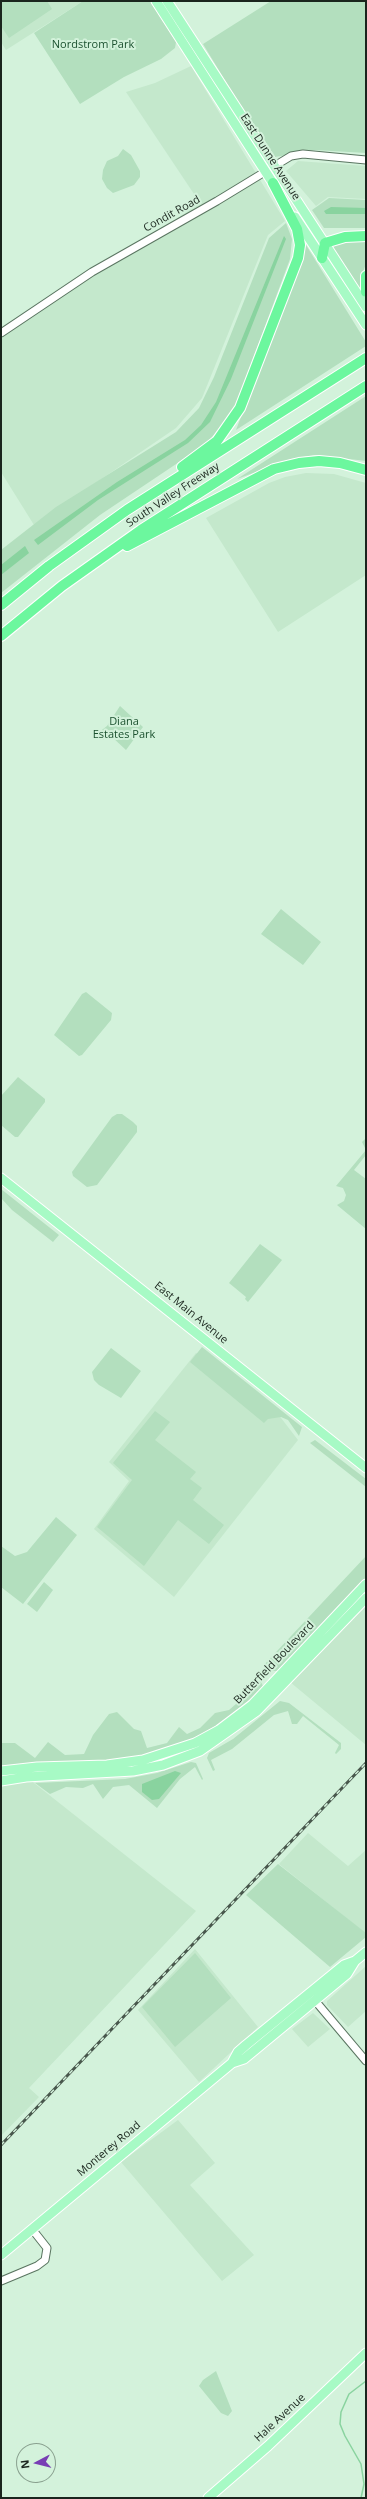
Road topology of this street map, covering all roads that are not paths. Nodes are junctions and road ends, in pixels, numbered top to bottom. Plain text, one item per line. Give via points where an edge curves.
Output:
1 (156, 1) edge
2 (166, 1) edge
3 (366, 160) edge
4 (274, 165) junction
5 (264, 171) junction
6 (273, 183) junction
7 (366, 236) edge
8 (325, 243) junction
9 (322, 258) junction
10 (366, 276) edge
11 (366, 292) edge
12 (366, 307) edge
13 (366, 325) edge
14 (1, 332) edge
15 (366, 353) edge
16 (366, 358) edge
17 (330, 381) junction
18 (366, 386) edge
19 (366, 470) edge
20 (127, 510) junction
21 (89, 566) junction
22 (1, 605) edge
23 (1, 636) edge
24 (1, 1178) edge
25 (366, 1468) edge
26 (366, 1584) edge
27 (366, 1598) edge
28 (1, 1771) edge
29 (1, 1781) edge
30 (366, 1952) edge
31 (312, 1997) junction
32 (366, 2061) edge
33 (32, 2229) junction
34 (1, 2255) edge
35 (1, 2281) edge
36 (366, 2353) edge
37 (208, 2498) edge

1 - 5 main road, East Dunne Avenue
2 - 4 main road, East Dunne Avenue
3 - 4 street, Condit Road via 302,154 291,156
4 - 5 street, Condit Road
4 - 8 main road, East Dunne Avenue
5 - 6 main road, East Dunne Avenue
5 - 14 street, Condit Road via 92,272
6 - 9 main road, East Dunne Avenue
6 - 20 highway via 298,229 300,251 240,408 217,441
7 - 8 highway via 345,237
8 - 9 highway
8 - 12 main road, East Dunne Avenue
9 - 13 main road, East Dunne Avenue
10 - 11 highway
15 - 17 highway
16 - 17 highway, South Valley Freeway
17 - 20 highway, South Valley Freeway
18 - 21 highway, South Valley Freeway via 174,508
19 - 21 highway via 319,461 274,469
20 - 22 highway, South Valley Freeway via 49,566
21 - 23 highway, South Valley Freeway
24 - 25 main road, East Main Avenue
26 - 28 main road, Butterfield Boulevard via 252,1705 219,1730 195,1743 143,1760 107,1765 36,1767
27 - 29 main road, Butterfield Boulevard via 257,1711 200,1751 163,1765 133,1771 26,1777
30 - 31 main road, Monterey Road via 355,1961 344,1965
31 - 32 street
31 - 33 main road, Monterey Road via 244,2059 232,2063
33 - 34 main road, Monterey Road
33 - 35 street via 47,2248 45,2260
36 - 37 main road, Hale Avenue via 279,2436

